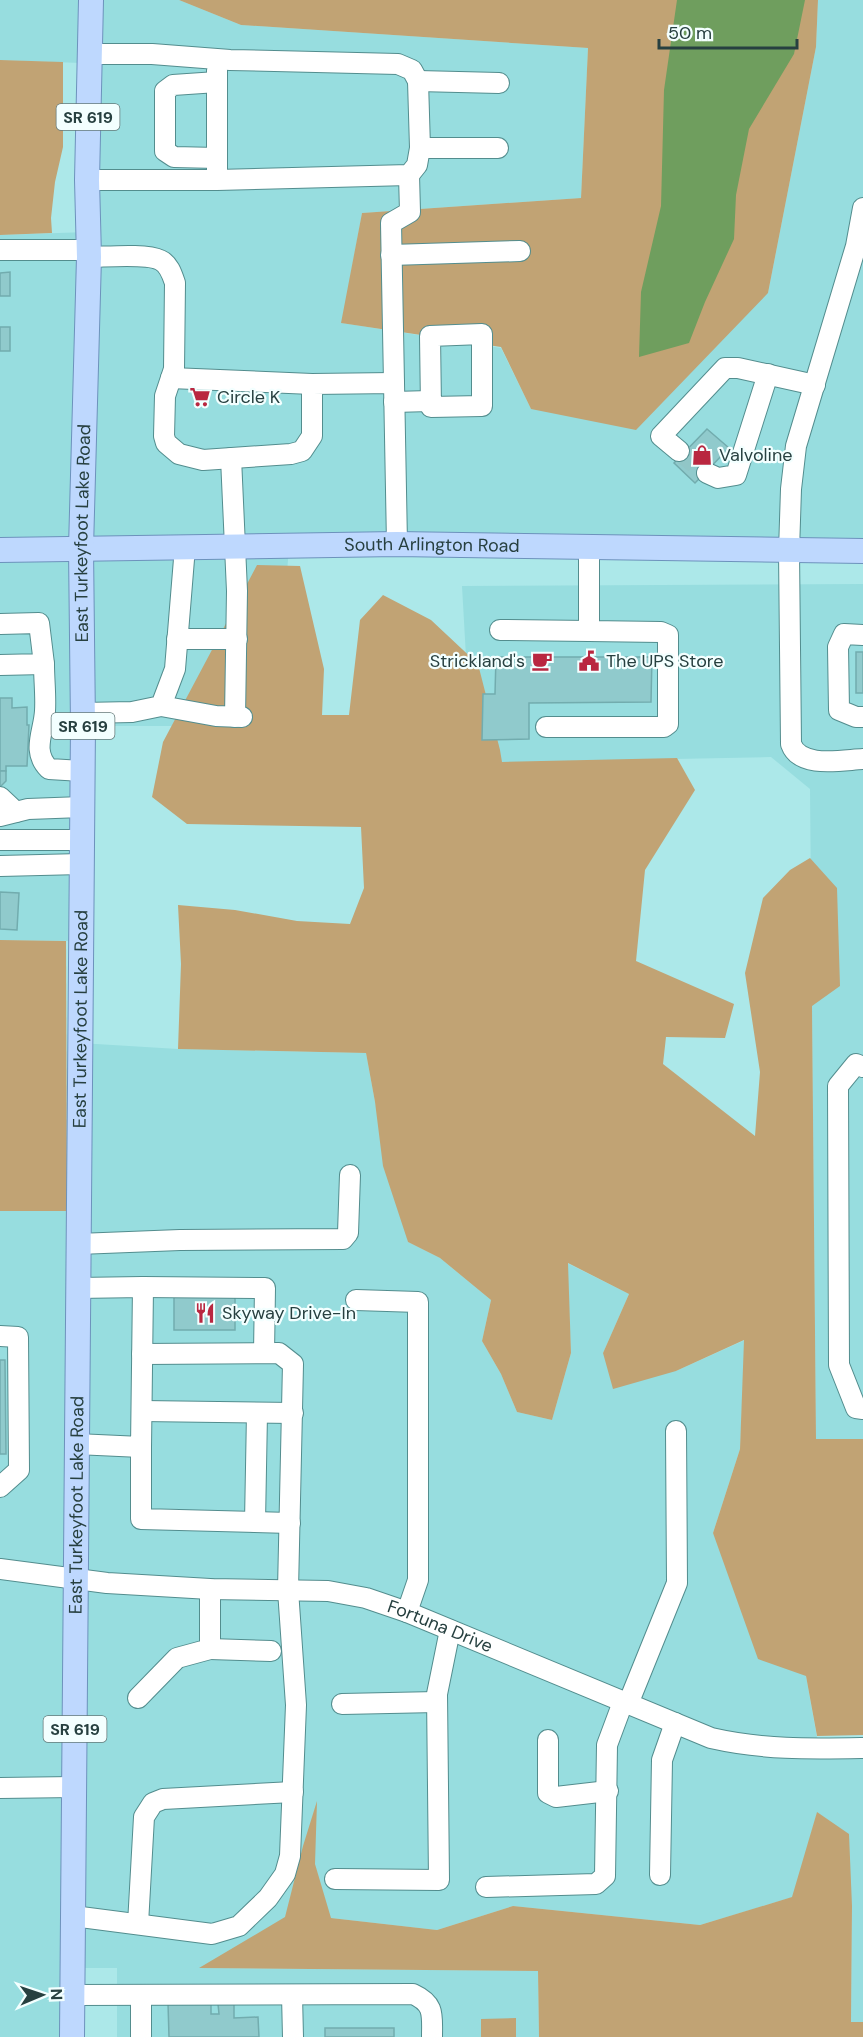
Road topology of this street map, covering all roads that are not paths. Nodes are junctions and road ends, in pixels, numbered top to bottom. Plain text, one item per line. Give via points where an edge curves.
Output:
1 (91, 0) edge
2 (90, 54) junction
3 (217, 59) junction
4 (417, 81) junction
5 (217, 82) junction
6 (499, 83) dead end
7 (420, 148) junction
8 (498, 148) dead end
9 (217, 158) junction
10 (409, 175) junction
11 (87, 180) junction
12 (217, 180) junction
13 (863, 208) edge
14 (0, 250) edge
15 (520, 251) dead end
16 (89, 253) junction
17 (391, 255) junction
18 (768, 374) junction
19 (171, 378) junction
20 (312, 384) junction
21 (815, 385) junction
22 (394, 393) junction
23 (430, 401) junction
24 (679, 451) tunnel mouth
25 (231, 458) junction
26 (707, 473) tunnel mouth
27 (397, 544) junction
28 (184, 547) junction
29 (81, 548) junction
30 (234, 548) junction
31 (589, 548) junction
32 (0, 550) edge
33 (789, 550) junction
34 (863, 551) edge
35 (0, 624) edge
36 (500, 630) dead end
37 (589, 631) junction
38 (863, 634) edge
39 (177, 639) junction
40 (237, 639) junction
41 (44, 664) junction
42 (0, 665) edge
43 (161, 706) junction
44 (83, 713) junction
45 (863, 717) edge
46 (546, 728) dead end
47 (863, 759) edge
48 (82, 771) junction
49 (82, 807) junction
50 (4, 810) edge
51 (0, 840) edge
52 (81, 840) junction
53 (81, 864) junction
54 (0, 866) edge
55 (863, 1067) edge
56 (350, 1175) dead end
57 (78, 1244) junction
58 (142, 1287) junction
59 (78, 1288) junction
60 (356, 1300) dead end
61 (0, 1336) edge
62 (264, 1353) junction
63 (142, 1354) junction
64 (863, 1409) edge
65 (142, 1411) junction
66 (257, 1413) junction
67 (293, 1413) junction
68 (676, 1431) dead end
69 (76, 1444) junction
70 (141, 1447) junction
71 (0, 1487) edge
72 (255, 1522) junction
73 (290, 1523) junction
74 (0, 1569) edge
75 (76, 1580) junction
76 (210, 1589) junction
77 (288, 1590) junction
78 (407, 1612) junction
79 (450, 1630) junction
80 (210, 1649) junction
81 (271, 1651) dead end
82 (138, 1698) dead end
83 (437, 1702) junction
84 (626, 1703) junction
85 (342, 1704) dead end
86 (675, 1723) junction
87 (548, 1740) dead end
88 (863, 1748) edge
89 (74, 1787) junction
90 (0, 1788) edge
91 (608, 1791) junction
92 (293, 1792) junction
93 (660, 1875) dead end
94 (335, 1879) dead end
95 (486, 1887) dead end
96 (73, 1916) junction
97 (138, 1924) junction
98 (73, 1995) junction
99 (141, 1995) junction
100 (292, 1995) junction
101 (72, 2037) edge
102 (141, 2037) edge
103 (293, 2037) edge
104 (432, 2037) edge

1 - 2 main road, East Turkeyfoot Lake Road / SR 619
2 - 3 street
2 - 11 main road, East Turkeyfoot Lake Road / SR 619
3 - 4 street via 398,64 412,70
3 - 5 street
4 - 6 street
4 - 7 street
5 - 9 street
5 - 9 street via 173,85 165,91 165,151 174,157
7 - 8 street
7 - 10 street via 417,165
9 - 12 street
10 - 12 street
10 - 17 street via 410,212 392,223
11 - 12 street
11 - 16 main road, East Turkeyfoot Lake Road / SR 619
13 - 21 street
14 - 16 street
15 - 17 street
16 - 19 street via 150,257 161,260 172,274 175,348
16 - 29 main road, East Turkeyfoot Lake Road / SR 619
17 - 22 street
18 - 21 street
18 - 24 street via 725,368 661,436
18 - 26 street via 736,475 718,478
19 - 20 street
19 - 25 street via 165,396 166,443 186,457
20 - 22 street
20 - 25 street via 312,436 302,452
21 - 33 street via 796,446
22 - 23 street
22 - 27 street
23 - 23 street via 431,407 482,406 482,334 430,336
25 - 30 street
27 - 30 main road, South Arlington Road
27 - 31 main road, South Arlington Road
28 - 29 main road, South Arlington Road
28 - 30 main road, South Arlington Road
28 - 39 street
29 - 32 main road, South Arlington Road
29 - 44 main road, East Turkeyfoot Lake Road / SR 619
30 - 40 street
31 - 33 main road, South Arlington Road
31 - 37 street
33 - 34 main road, South Arlington Road
33 - 47 street via 791,744 794,751 814,760
35 - 41 street via 39,623
36 - 37 street
37 - 46 street via 668,635 668,724
38 - 45 street via 844,634 838,647 838,710
39 - 40 street
39 - 43 street via 175,669
40 - 43 street via 238,717
41 - 42 street
41 - 48 street via 45,713 39,754 49,769
43 - 44 street via 132,712
44 - 48 main road, East Turkeyfoot Lake Road / SR 619
48 - 49 main road, East Turkeyfoot Lake Road / SR 619
49 - 50 street
49 - 52 main road, East Turkeyfoot Lake Road / SR 619
51 - 52 street
52 - 53 main road, East Turkeyfoot Lake Road / SR 619
53 - 54 street
53 - 57 main road, East Turkeyfoot Lake Road / SR 619
55 - 64 street via 856,1065 838,1086 838,1110 839,1365 856,1408
56 - 57 street via 348,1233 343,1239
57 - 59 main road, East Turkeyfoot Lake Road / SR 619
58 - 59 street
58 - 62 street via 265,1288
58 - 63 street
59 - 69 main road, East Turkeyfoot Lake Road / SR 619
60 - 78 street via 418,1302 418,1580
61 - 71 street via 18,1337 19,1470
62 - 63 street
62 - 67 street via 279,1353 293,1364
63 - 65 street
65 - 66 street
65 - 70 street
66 - 67 street
66 - 72 street
67 - 73 street
68 - 84 street via 677,1583
69 - 70 street
69 - 75 main road, East Turkeyfoot Lake Road / SR 619
70 - 72 street via 141,1519
72 - 73 street
73 - 77 street
74 - 75 street, Fortuna Drive
75 - 76 street, Fortuna Drive
75 - 89 main road, East Turkeyfoot Lake Road / SR 619
76 - 77 street, Fortuna Drive
76 - 80 street
77 - 78 street, Fortuna Drive via 328,1591 366,1598
77 - 92 street via 296,1705
78 - 79 street, Fortuna Drive
79 - 83 street
79 - 84 street, Fortuna Drive
80 - 81 street
80 - 82 street via 177,1658
83 - 85 street
83 - 94 street via 439,1880
84 - 86 street, Fortuna Drive
84 - 91 street via 607,1745
86 - 88 street, Fortuna Drive via 744,1746
86 - 93 street via 662,1760
87 - 91 street via 548,1793 556,1797
89 - 90 street
89 - 96 main road, East Turkeyfoot Lake Road / SR 619
91 - 95 street via 605,1876 596,1884
92 - 97 street via 290,1856 285,1874 268,1898 238,1926 212,1934
92 - 97 street via 163,1799 153,1803 144,1817
96 - 97 street
96 - 98 main road, East Turkeyfoot Lake Road / SR 619
98 - 99 street
98 - 101 main road, East Turkeyfoot Lake Road / SR 619
99 - 100 street
99 - 102 street
100 - 103 street
100 - 104 street via 413,1994 425,2000 432,2011

